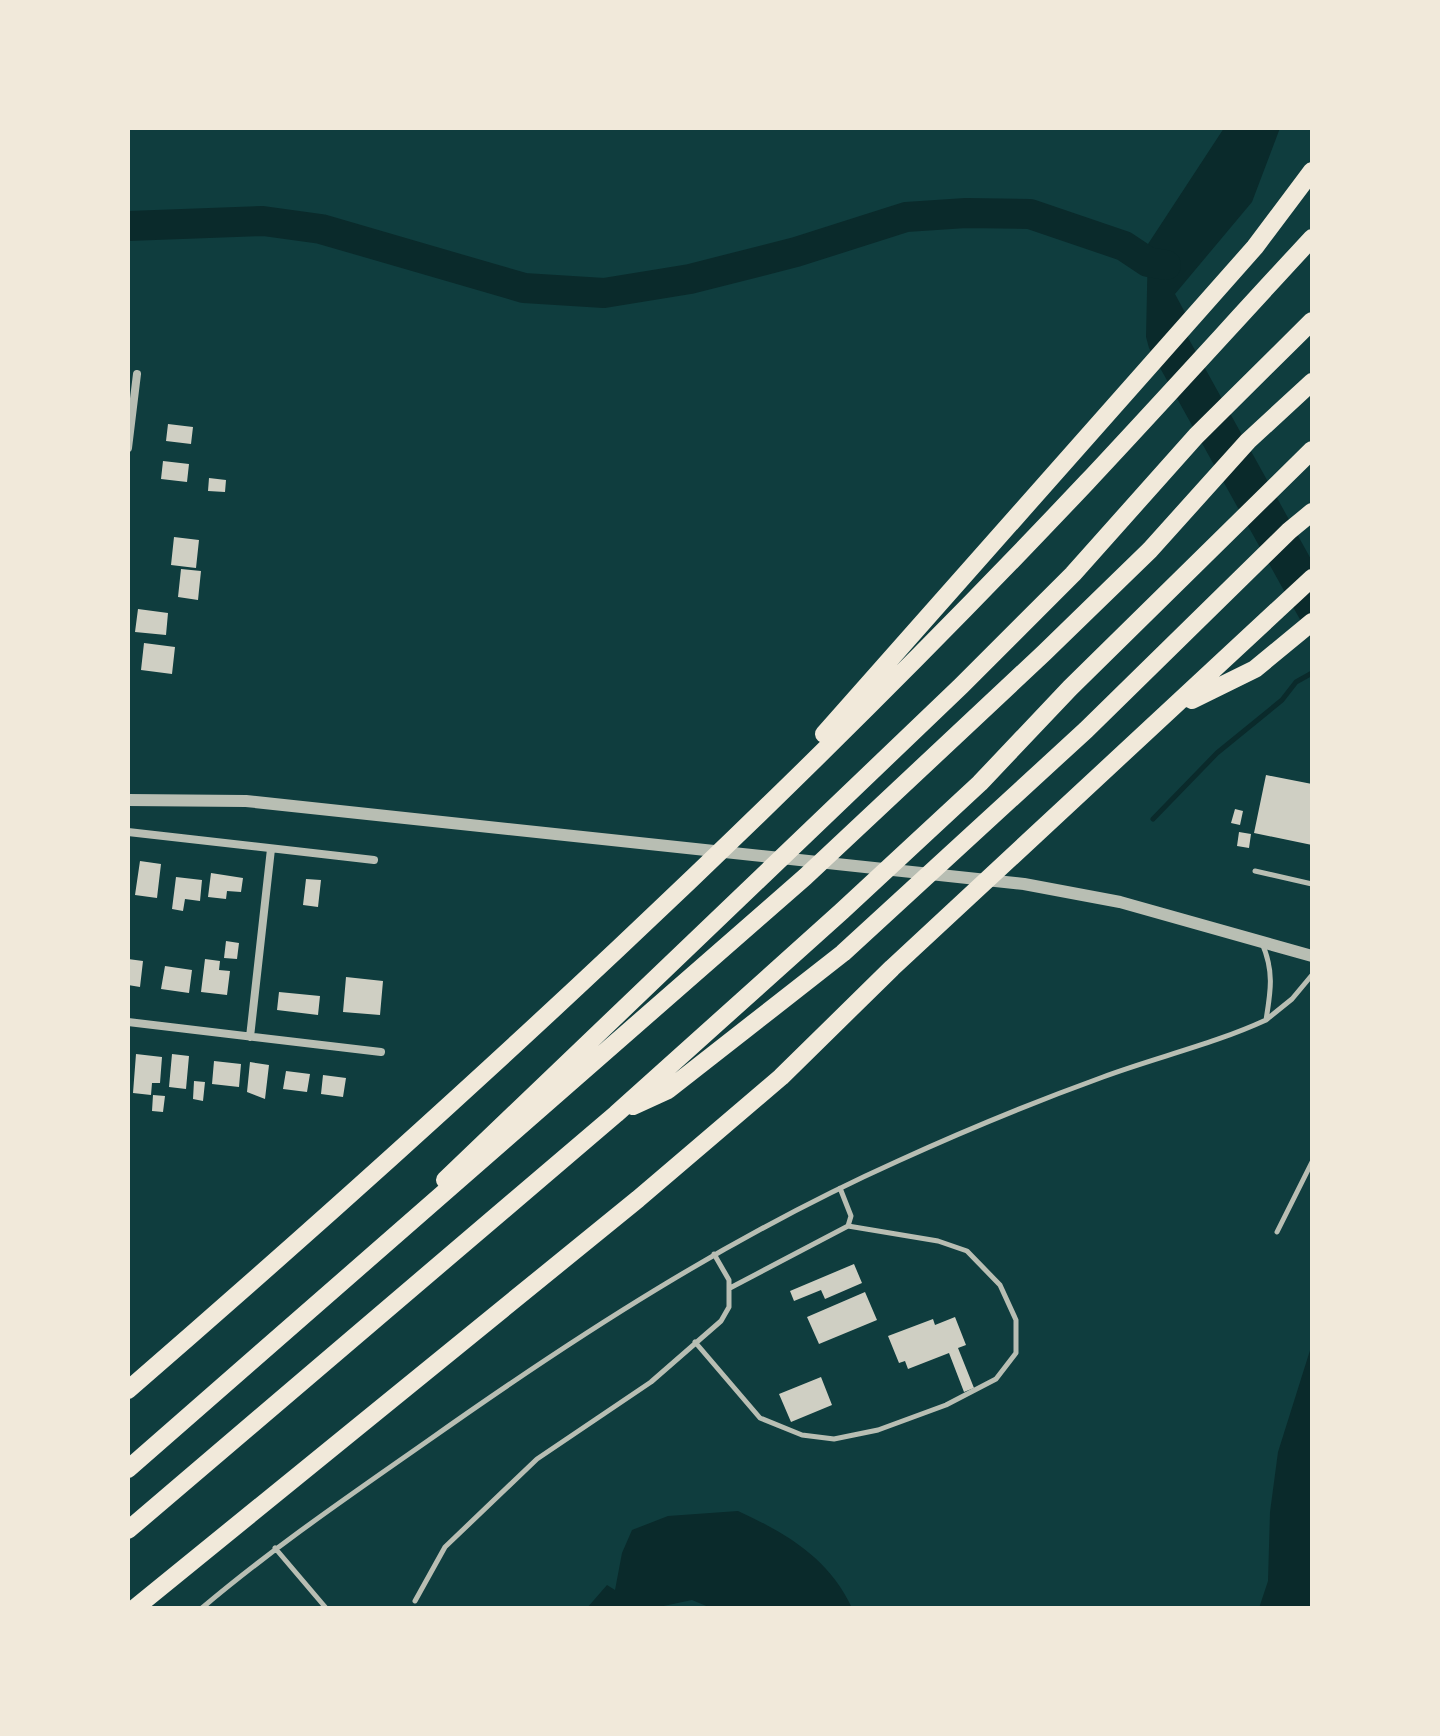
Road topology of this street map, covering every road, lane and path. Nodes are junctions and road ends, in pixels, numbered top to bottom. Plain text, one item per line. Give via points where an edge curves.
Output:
1 (1312, 171) edge
2 (1312, 238) edge
3 (1312, 321) edge
4 (137, 374) dead end
5 (1312, 382) edge
6 (128, 448) edge
7 (1312, 450) edge
8 (1312, 512) edge
9 (1312, 578) edge
10 (1306, 627) edge
11 (1175, 708) junction
12 (128, 800) edge
13 (751, 819) junction
14 (128, 832) edge
15 (271, 849) junction
16 (374, 860) dead end
17 (1255, 871) dead end
18 (1312, 884) edge
19 (1262, 942) junction
20 (1312, 956) edge
21 (1312, 975) edge
22 (1266, 1020) junction
23 (128, 1022) edge
24 (250, 1037) junction
25 (381, 1052) dead end
26 (616, 1114) junction
27 (1312, 1162) edge
28 (840, 1188) junction
29 (848, 1226) junction
30 (1277, 1232) dead end
31 (714, 1254) junction
32 (730, 1288) junction
33 (331, 1293) junction
34 (695, 1342) junction
35 (128, 1390) edge
36 (128, 1469) edge
37 (128, 1530) edge
38 (275, 1548) junction
39 (415, 1601) dead end
40 (135, 1608) edge
41 (202, 1608) edge
42 (326, 1608) edge

1 - 13 highway via 1284,213
2 - 13 highway via 985,587
3 - 33 highway via 961,686
4 - 6 street
5 - 33 highway via 1217,473 1150,550 805,877
7 - 26 highway via 980,783
8 - 26 highway via 1086,730 843,953 668,1090
9 - 11 highway
10 - 11 highway via 1255,669
11 - 40 highway via 781,1077
12 - 19 street via 246,801 1056,889
13 - 35 highway via 527,1035
14 - 15 street
15 - 16 street
15 - 24 street
17 - 18 lane
19 - 20 street
19 - 22 lane via 1273,981
21 - 22 lane
22 - 28 lane via 1035,1103
23 - 24 street
24 - 25 street
26 - 37 highway
27 - 30 lane
28 - 29 lane via 851,1216
28 - 31 lane
29 - 32 lane
29 - 34 lane via 967,1251 1000,1285 1016,1320 1016,1353 996,1379 946,1405 878,1430 834,1439 802,1435 760,1418
31 - 32 lane
31 - 38 lane via 543,1360
32 - 34 lane via 729,1307 721,1321
33 - 36 highway
34 - 39 lane via 651,1382 537,1459 445,1547
38 - 41 lane
38 - 42 lane

